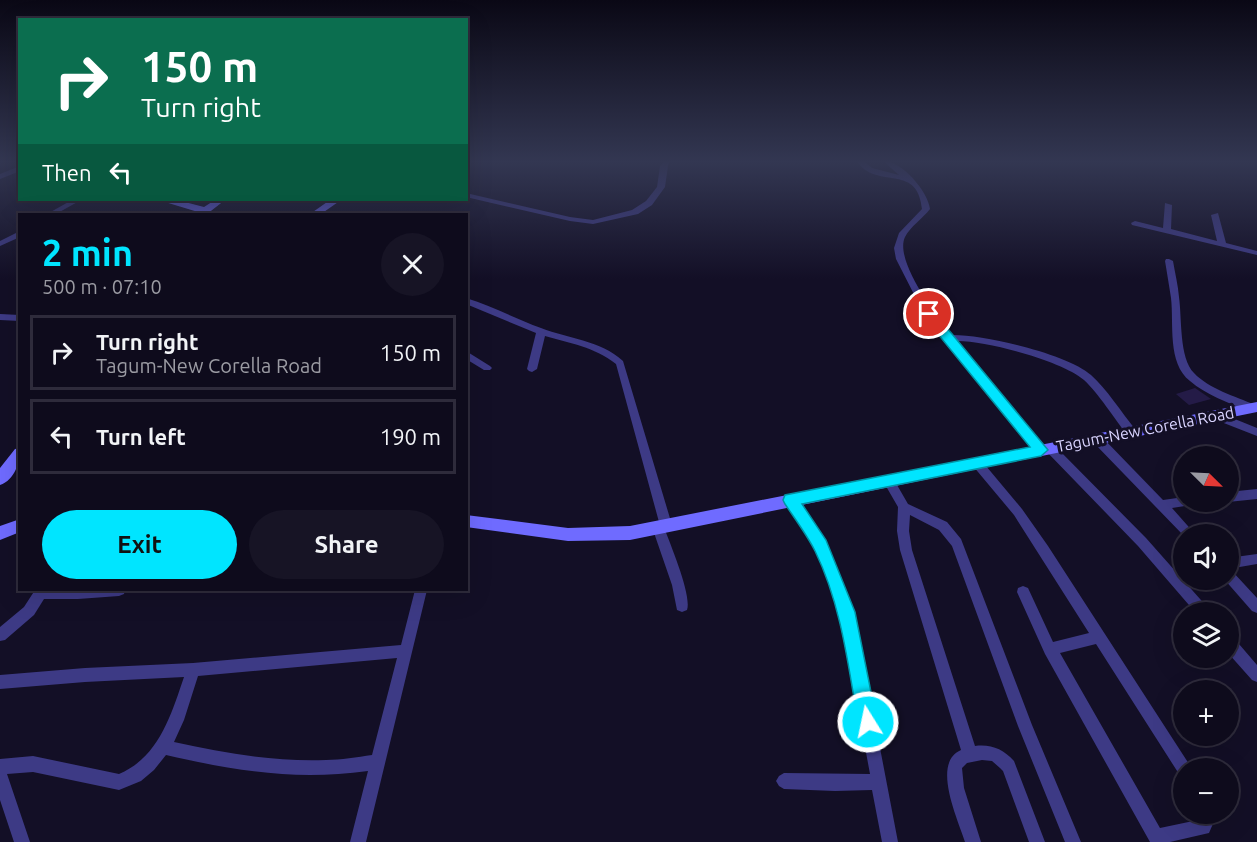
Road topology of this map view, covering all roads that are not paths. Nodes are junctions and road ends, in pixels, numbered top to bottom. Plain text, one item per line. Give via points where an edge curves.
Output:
1 (489, 200) edge
2 (651, 200) edge
3 (925, 200) edge
4 (75, 201) edge
5 (171, 201) edge
6 (219, 201) edge
7 (334, 201) edge
8 (1168, 205) dead end
9 (53, 213) edge
10 (203, 213) edge
11 (316, 213) edge
12 (1215, 215) dead end
13 (1135, 223) dead end
14 (1167, 231) junction
15 (18, 235) edge
16 (0, 244) edge
17 (1222, 245) junction
18 (1257, 253) edge
19 (1168, 261) dead end
20 (468, 303) edge
21 (0, 317) edge
22 (18, 318) edge
23 (541, 331) junction
24 (947, 338) junction
25 (468, 355) edge
26 (487, 368) dead end
27 (532, 369) dead end
28 (1254, 407) edge
29 (1215, 415) junction
30 (1131, 432) junction
31 (1257, 432) edge
32 (1097, 439) junction
33 (1046, 449) junction
34 (18, 456) edge
35 (977, 463) junction
36 (0, 479) edge
37 (889, 481) junction
38 (1257, 494) edge
39 (1239, 496) edge
40 (791, 500) junction
41 (1173, 504) edge
42 (1161, 505) junction
43 (904, 507) junction
44 (468, 521) edge
45 (1180, 524) edge
46 (18, 526) edge
47 (662, 526) junction
48 (0, 533) edge
49 (1257, 560) edge
50 (1239, 562) edge
51 (1239, 587) edge
52 (42, 591) edge
53 (109, 591) edge
54 (421, 591) edge
55 (1023, 592) dead end
56 (1194, 602) edge
57 (682, 606) dead end
58 (1257, 607) edge
59 (0, 635) edge
60 (1097, 637) junction
61 (1050, 649) junction
62 (405, 651) junction
63 (1239, 655) edge
64 (193, 670) junction
65 (1257, 675) edge
66 (0, 682) edge
67 (162, 747) junction
68 (970, 754) junction
69 (1177, 758) edge
70 (377, 762) junction
71 (0, 767) edge
72 (0, 776) edge
73 (784, 781) dead end
74 (879, 782) junction
75 (1204, 824) edge
76 (22, 842) edge
77 (358, 842) edge
78 (890, 842) edge
79 (973, 842) edge
80 (1037, 842) edge
81 (1073, 842) edge

1 - 2 street via 593,222 635,212
3 - 24 street via 926,209 902,235 898,248 929,314
4 - 9 street
5 - 10 main road
6 - 10 main road
7 - 11 main road
8 - 14 street
12 - 17 street
13 - 14 street
14 - 17 street
15 - 16 street
17 - 18 street
19 - 28 street via 1184,369 1207,388
20 - 23 street
21 - 22 street
23 - 27 street
23 - 47 street via 587,346 620,363
24 - 30 street via 971,337 999,344 1078,371 1100,391
24 - 33 street
25 - 26 street
28 - 29 main road, Tagum-New Corella Road
29 - 30 main road, Tagum-New Corella Road
29 - 31 street
30 - 32 main road, Tagum-New Corella Road
32 - 33 main road, Tagum-New Corella Road
32 - 42 street
33 - 35 main road, Tagum-New Corella Road
33 - 56 street via 1142,542
34 - 36 main road
35 - 37 main road, Tagum-New Corella Road
35 - 60 street via 1018,512
37 - 40 main road, Tagum-New Corella Road
37 - 43 street
38 - 39 street
40 - 47 main road, Tagum-New Corella Road
40 - 74 street via 821,545 847,612
41 - 42 street
42 - 45 street
43 - 68 street via 906,550
43 - 81 street via 943,526 957,543
44 - 47 main road, Tagum-New Corella Road via 585,535
46 - 48 main road
47 - 57 street
49 - 50 street
51 - 58 street
52 - 53 street
52 - 59 street via 21,619
54 - 62 street
55 - 61 street
60 - 61 street
60 - 69 street
61 - 75 street via 1156,837
62 - 64 street
62 - 70 street
63 - 65 street
64 - 66 street
64 - 67 street via 174,727
67 - 70 street via 287,767 329,768
67 - 71 street via 134,776 119,782 33,764
68 - 79 street via 957,760 953,772
68 - 80 street via 987,752 1003,758 1010,766
70 - 77 street
72 - 76 street
73 - 74 street
74 - 78 street

